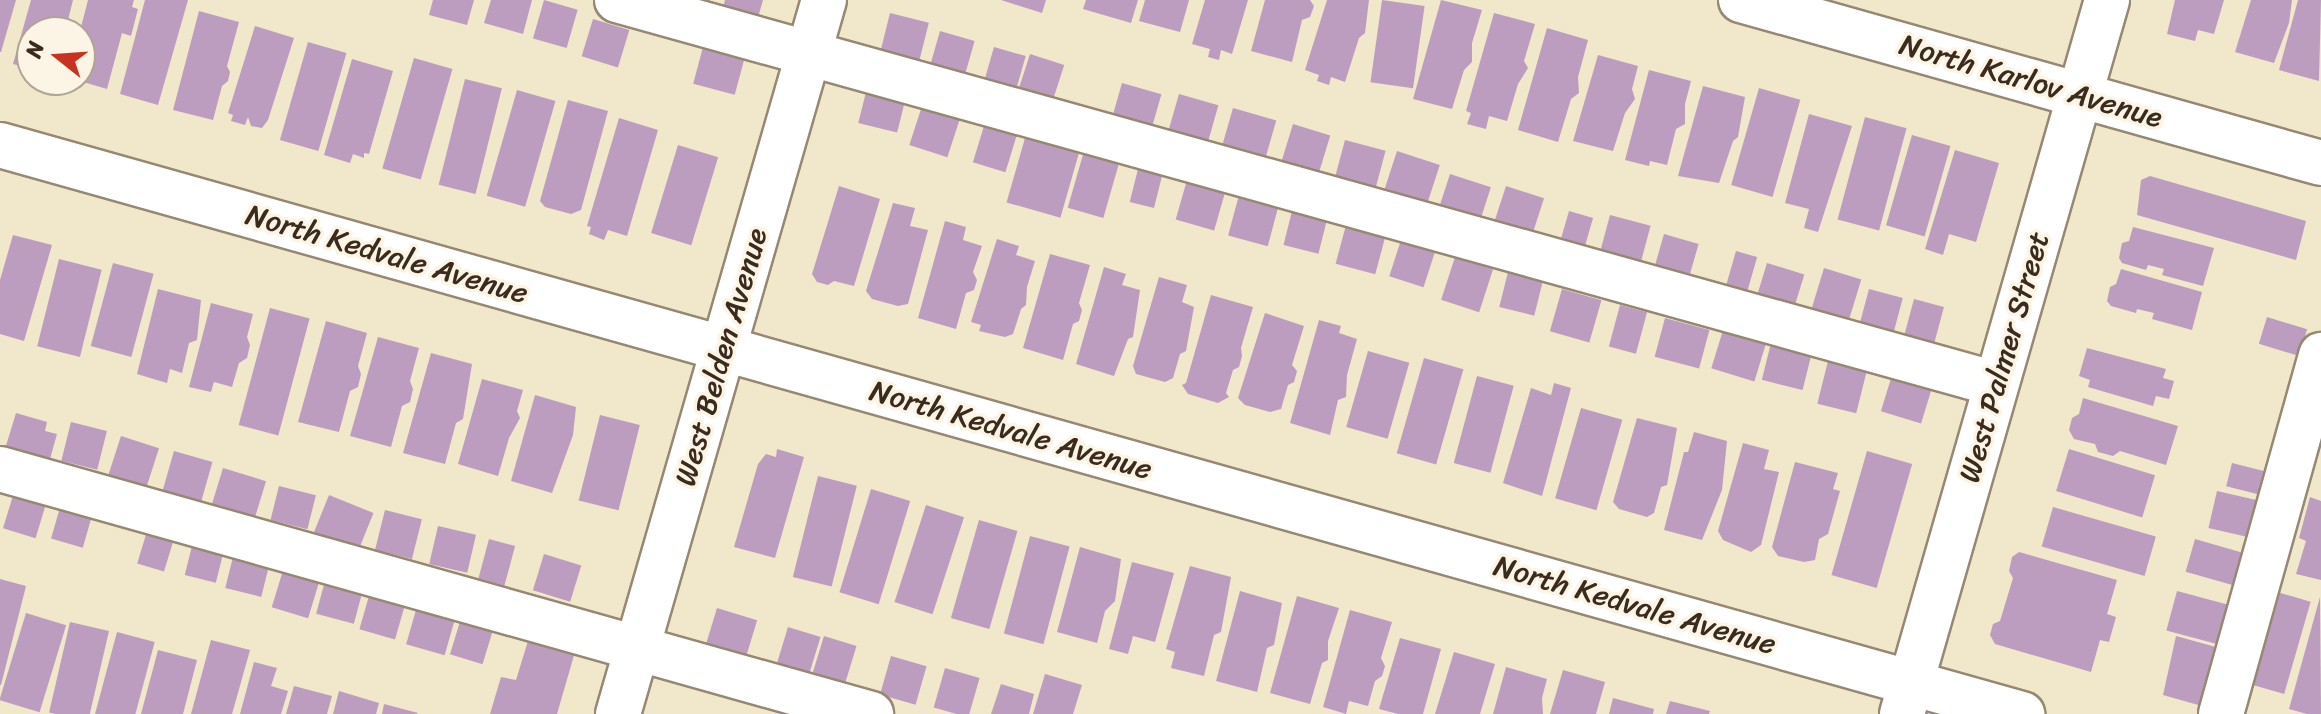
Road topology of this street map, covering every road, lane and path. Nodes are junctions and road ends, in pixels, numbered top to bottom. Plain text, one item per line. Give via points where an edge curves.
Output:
1 (617, 0) edge
2 (824, 0) edge
3 (1741, 0) edge
4 (2107, 0) edge
5 (809, 53) junction
6 (2080, 95) junction
7 (0, 145) edge
8 (2321, 163) edge
9 (724, 349) junction
10 (2321, 355) edge
11 (1996, 384) junction
12 (0, 469) edge
13 (2304, 480) edge
14 (637, 649) junction
15 (1906, 698) edge
16 (618, 714) edge
17 (871, 714) edge
18 (2022, 714) edge
19 (2221, 714) edge

1 - 5 street
2 - 5 street, West Belden Avenue
3 - 6 street, North Karlov Avenue
4 - 6 street, West Palmer Street
5 - 9 street, West Belden Avenue
5 - 11 street
6 - 8 street, North Karlov Avenue
6 - 11 street, West Palmer Street
7 - 9 street, North Kedvale Avenue
9 - 14 street, West Belden Avenue
9 - 15 street, North Kedvale Avenue
10 - 13 street
11 - 15 street, West Palmer Street
12 - 14 street
13 - 19 street
14 - 16 street, West Belden Avenue
14 - 17 street
15 - 18 street, North Kedvale Avenue

